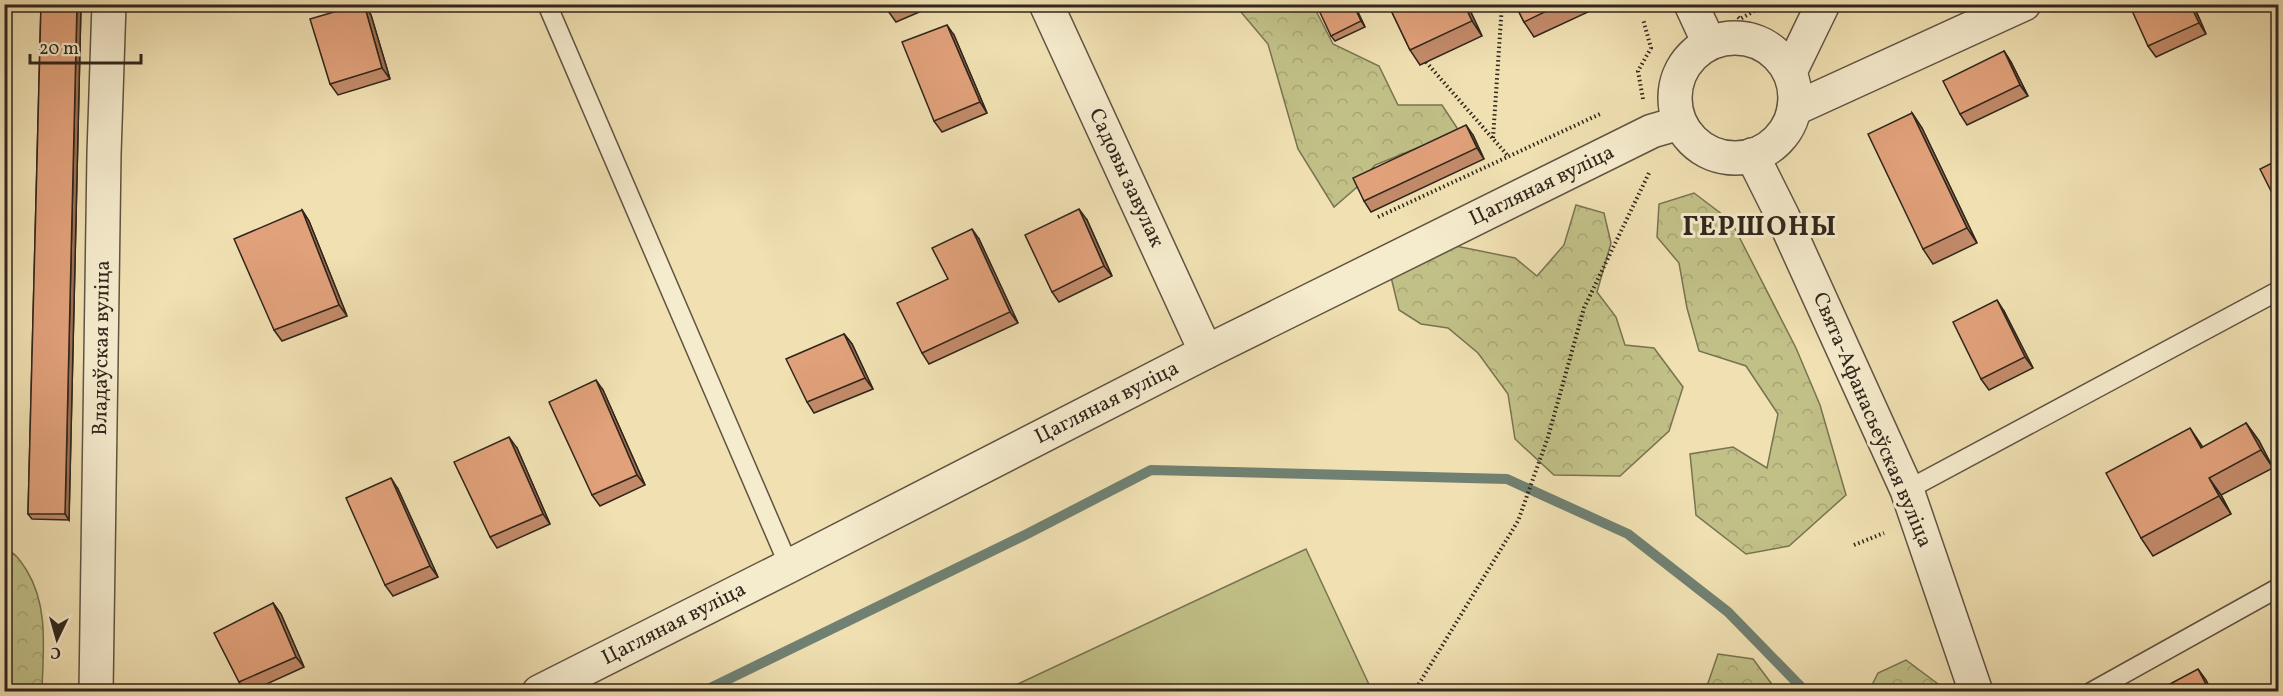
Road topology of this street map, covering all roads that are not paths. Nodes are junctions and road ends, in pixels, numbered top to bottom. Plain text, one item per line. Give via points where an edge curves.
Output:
1 (109, 4) edge
2 (547, 4) edge
3 (1046, 4) edge
4 (1691, 4) edge
5 (1823, 4) edge
6 (2024, 4) edge
7 (1709, 43) junction
8 (1790, 72) junction
9 (1794, 109) junction
10 (1666, 127) junction
11 (1752, 156) junction
12 (2278, 291) edge
13 (1206, 352) junction
14 (1907, 490) junction
15 (789, 566) junction
16 (2278, 588) edge
17 (96, 692) edge
18 (538, 692) edge
19 (1977, 692) edge
20 (2091, 692) edge

1 - 17 street, Владаўская вуліца
2 - 15 lane
3 - 13 street, Садовы завулак
4 - 7 street
5 - 8 street
6 - 9 street
7 - 8 street via 1728,38 1764,45
7 - 10 street via 1694,53 1682,69
8 - 9 street
9 - 11 street via 1776,142
10 - 11 street via 1723,157
10 - 13 street, Цагляная вуліца
11 - 14 street, Свята-Афанасьеўская вуліца
12 - 14 lane
13 - 15 street, Цагляная вуліца
14 - 19 street, Свята-Афанасьеўская вуліца
15 - 18 street, Цагляная вуліца
16 - 20 lane

